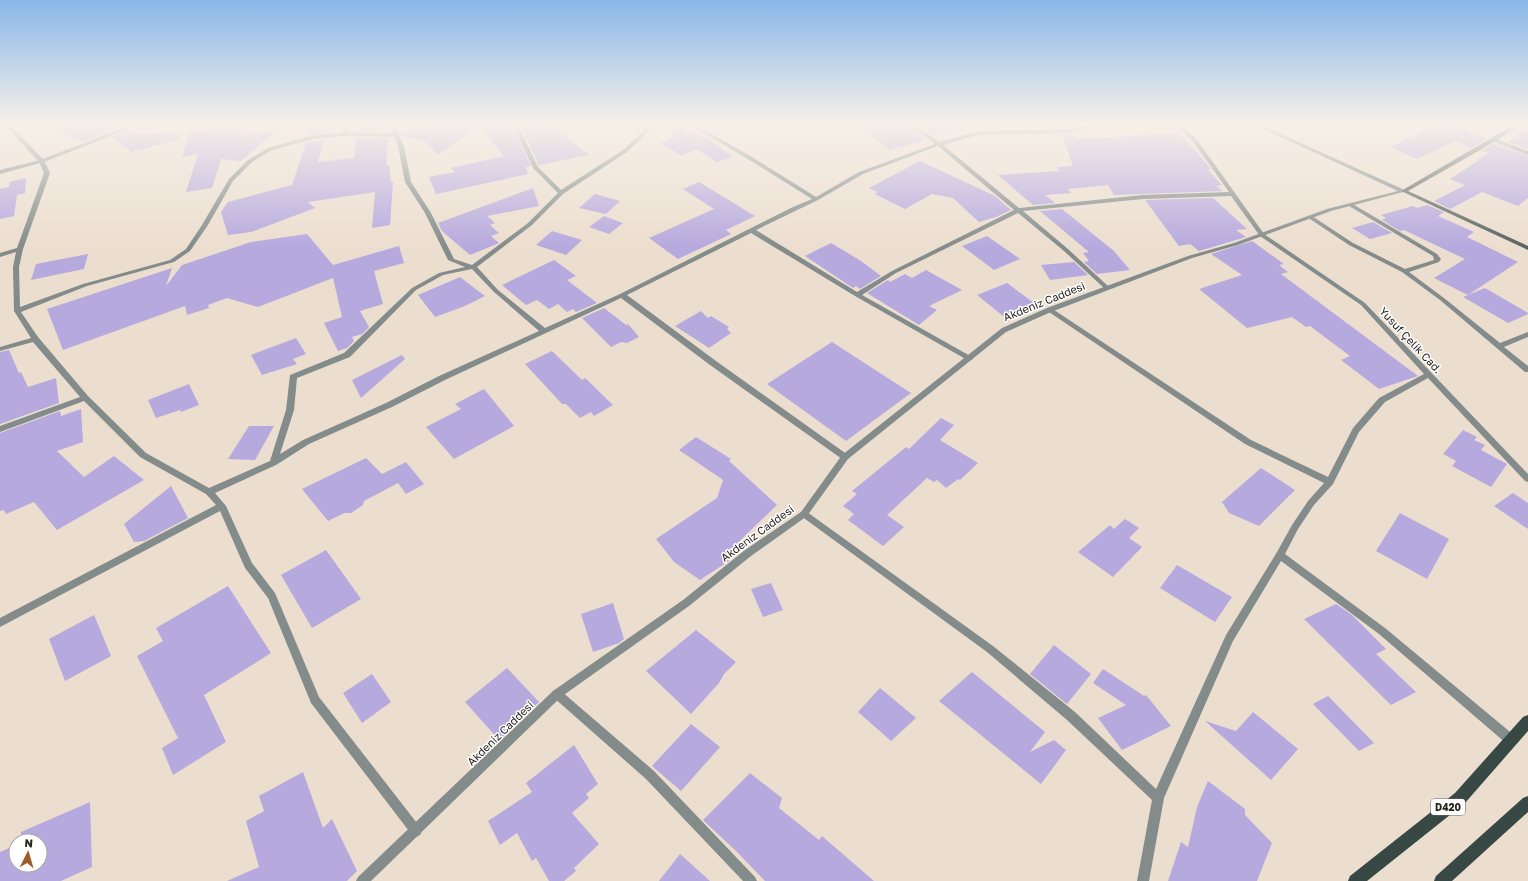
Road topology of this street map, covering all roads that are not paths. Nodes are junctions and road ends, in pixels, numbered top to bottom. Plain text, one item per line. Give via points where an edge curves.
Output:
1 (33, 164) edge
2 (43, 164) edge
3 (247, 164) edge
4 (405, 164) edge
5 (534, 164) edge
6 (605, 164) edge
7 (760, 164) edge
8 (885, 164) edge
9 (963, 164) edge
10 (1211, 164) edge
11 (1344, 164) edge
12 (1451, 164) edge
13 (0, 172) edge
14 (1404, 191) junction
15 (561, 193) junction
16 (1232, 194) junction
17 (816, 199) junction
18 (1351, 205) junction
19 (1018, 210) junction
20 (1310, 217) junction
21 (751, 230) junction
22 (1262, 235) junction
23 (1528, 248) edge
24 (20, 249) junction
25 (0, 255) edge
26 (473, 267) junction
27 (1404, 271) junction
28 (1107, 288) junction
29 (622, 295) junction
30 (857, 295) junction
31 (1049, 310) junction
32 (17, 311) junction
33 (544, 331) junction
34 (1528, 334) edge
35 (35, 339) junction
36 (1499, 346) junction
37 (0, 349) edge
38 (969, 359) junction
39 (1528, 370) edge
40 (1428, 375) junction
41 (85, 398) junction
42 (0, 429) edge
43 (845, 457) junction
44 (273, 463) junction
45 (1528, 480) edge
46 (1330, 482) junction
47 (209, 492) junction
48 (222, 506) junction
49 (804, 514) junction
50 (1280, 555) junction
51 (0, 623) edge
52 (557, 694) junction
53 (1528, 721) edge
54 (1511, 740) junction
55 (1158, 798) junction
56 (1528, 803) edge
57 (416, 831) junction
58 (362, 881) edge
59 (751, 881) edge
60 (1143, 881) edge
61 (1355, 881) edge
62 (1441, 881) edge

1 - 13 street
2 - 24 street via 47,173
3 - 32 street via 231,180 188,250 172,260 85,285
4 - 26 street via 408,182 428,213 451,260
5 - 15 street
6 - 15 street
7 - 17 street
8 - 17 street via 861,173
9 - 19 street
10 - 16 street, Yusuf Çelik Cad.
11 - 14 street
12 - 14 main road
14 - 18 street, Akdeniz Caddesi
14 - 23 main road
15 - 26 street via 530,224
16 - 19 street via 1143,197
16 - 22 street, Yusuf Çelik Cad.
17 - 21 street
18 - 20 street, Akdeniz Caddesi
18 - 27 street via 1438,258 1432,263
19 - 28 street
19 - 30 street via 894,272
20 - 22 street, Akdeniz Caddesi
20 - 27 street via 1351,244
21 - 29 street
21 - 30 street
22 - 28 street, Akdeniz Caddesi via 1190,257
22 - 40 street, Yusuf Çelik Cad. via 1363,304
24 - 25 street
24 - 32 street via 16,267
26 - 33 street via 496,291
26 - 44 street via 441,274 414,289 347,355 293,377 286,425
27 - 36 street
28 - 31 street, Akdeniz Caddesi
29 - 33 street
29 - 43 street
30 - 38 street
31 - 38 street, Akdeniz Caddesi via 1004,330
31 - 46 street via 1248,442
32 - 35 street
33 - 44 street via 306,442
34 - 36 street
35 - 37 street
35 - 41 street
36 - 39 street
38 - 43 street, Akdeniz Caddesi
40 - 45 street, Yusuf Çelik Cad.
40 - 46 street via 1382,400 1356,430
41 - 42 street
41 - 47 street via 143,455
43 - 49 street, Akdeniz Caddesi
44 - 47 street
46 - 50 street via 1310,503
47 - 48 street
48 - 51 street
48 - 57 street via 248,565 272,596 315,700
49 - 52 street, Akdeniz Caddesi via 748,552 686,602
49 - 55 street via 990,649 1071,716
50 - 54 street via 1382,631
50 - 55 street via 1230,638
52 - 57 street, Akdeniz Caddesi
52 - 59 street via 650,775
53 - 54 main road, D420
54 - 61 main road, D420 via 1460,798
55 - 60 street
56 - 62 main road
57 - 58 street, Akdeniz Caddesi

